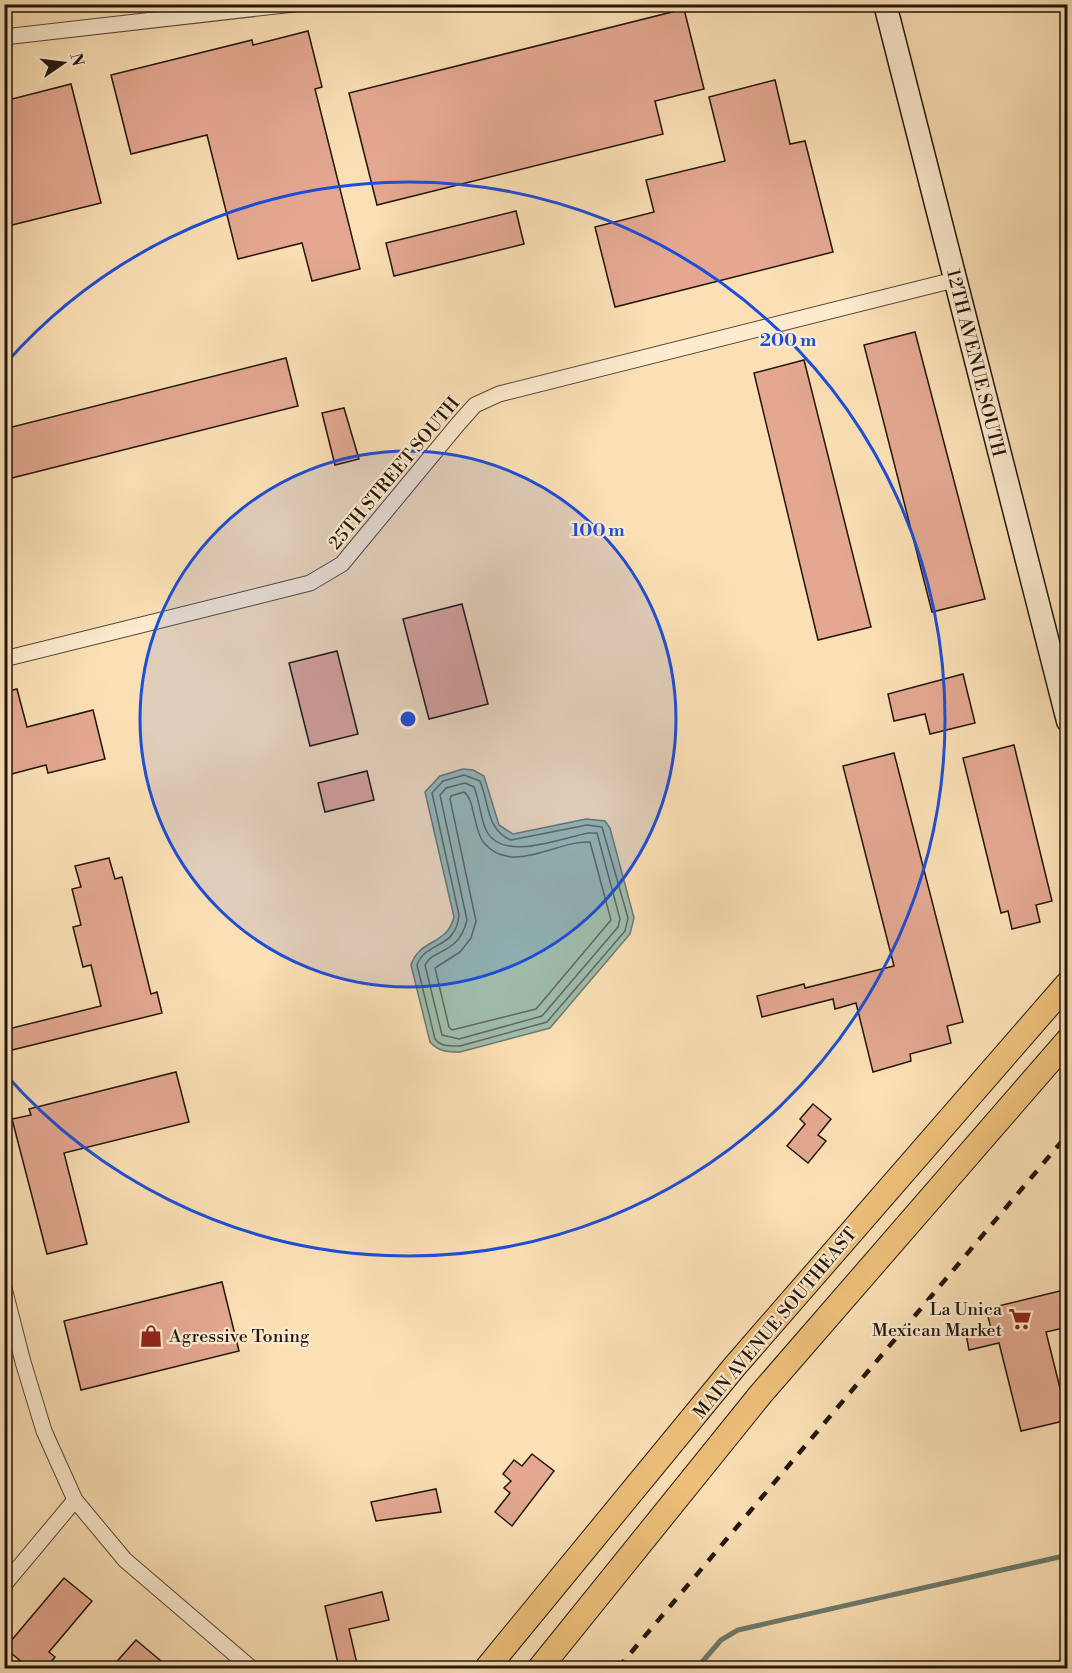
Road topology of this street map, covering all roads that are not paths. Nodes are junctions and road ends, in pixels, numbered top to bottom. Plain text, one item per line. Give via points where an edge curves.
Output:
1 (294, 4) edge
2 (885, 4) edge
3 (4, 37) edge
4 (954, 280) junction
5 (4, 658) edge
6 (1068, 721) edge
7 (1068, 983) edge
8 (1064, 1047) edge
9 (4, 1288) edge
10 (75, 1500) junction
11 (4, 1585) edge
12 (251, 1668) edge
13 (487, 1668) edge
14 (540, 1668) edge

1 - 3 street
2 - 4 street, 12TH AVENUE SOUTH
4 - 5 street, 25TH STREET SOUTH via 499,394 475,405 342,564 327,575 310,583
4 - 6 street, 12TH AVENUE SOUTH
7 - 13 main road, MAIN AVENUE SOUTHEAST via 735,1366
8 - 14 main road, MAIN AVENUE SOUTHEAST via 760,1395
9 - 10 street via 44,1431
10 - 11 street
10 - 12 street via 125,1560

